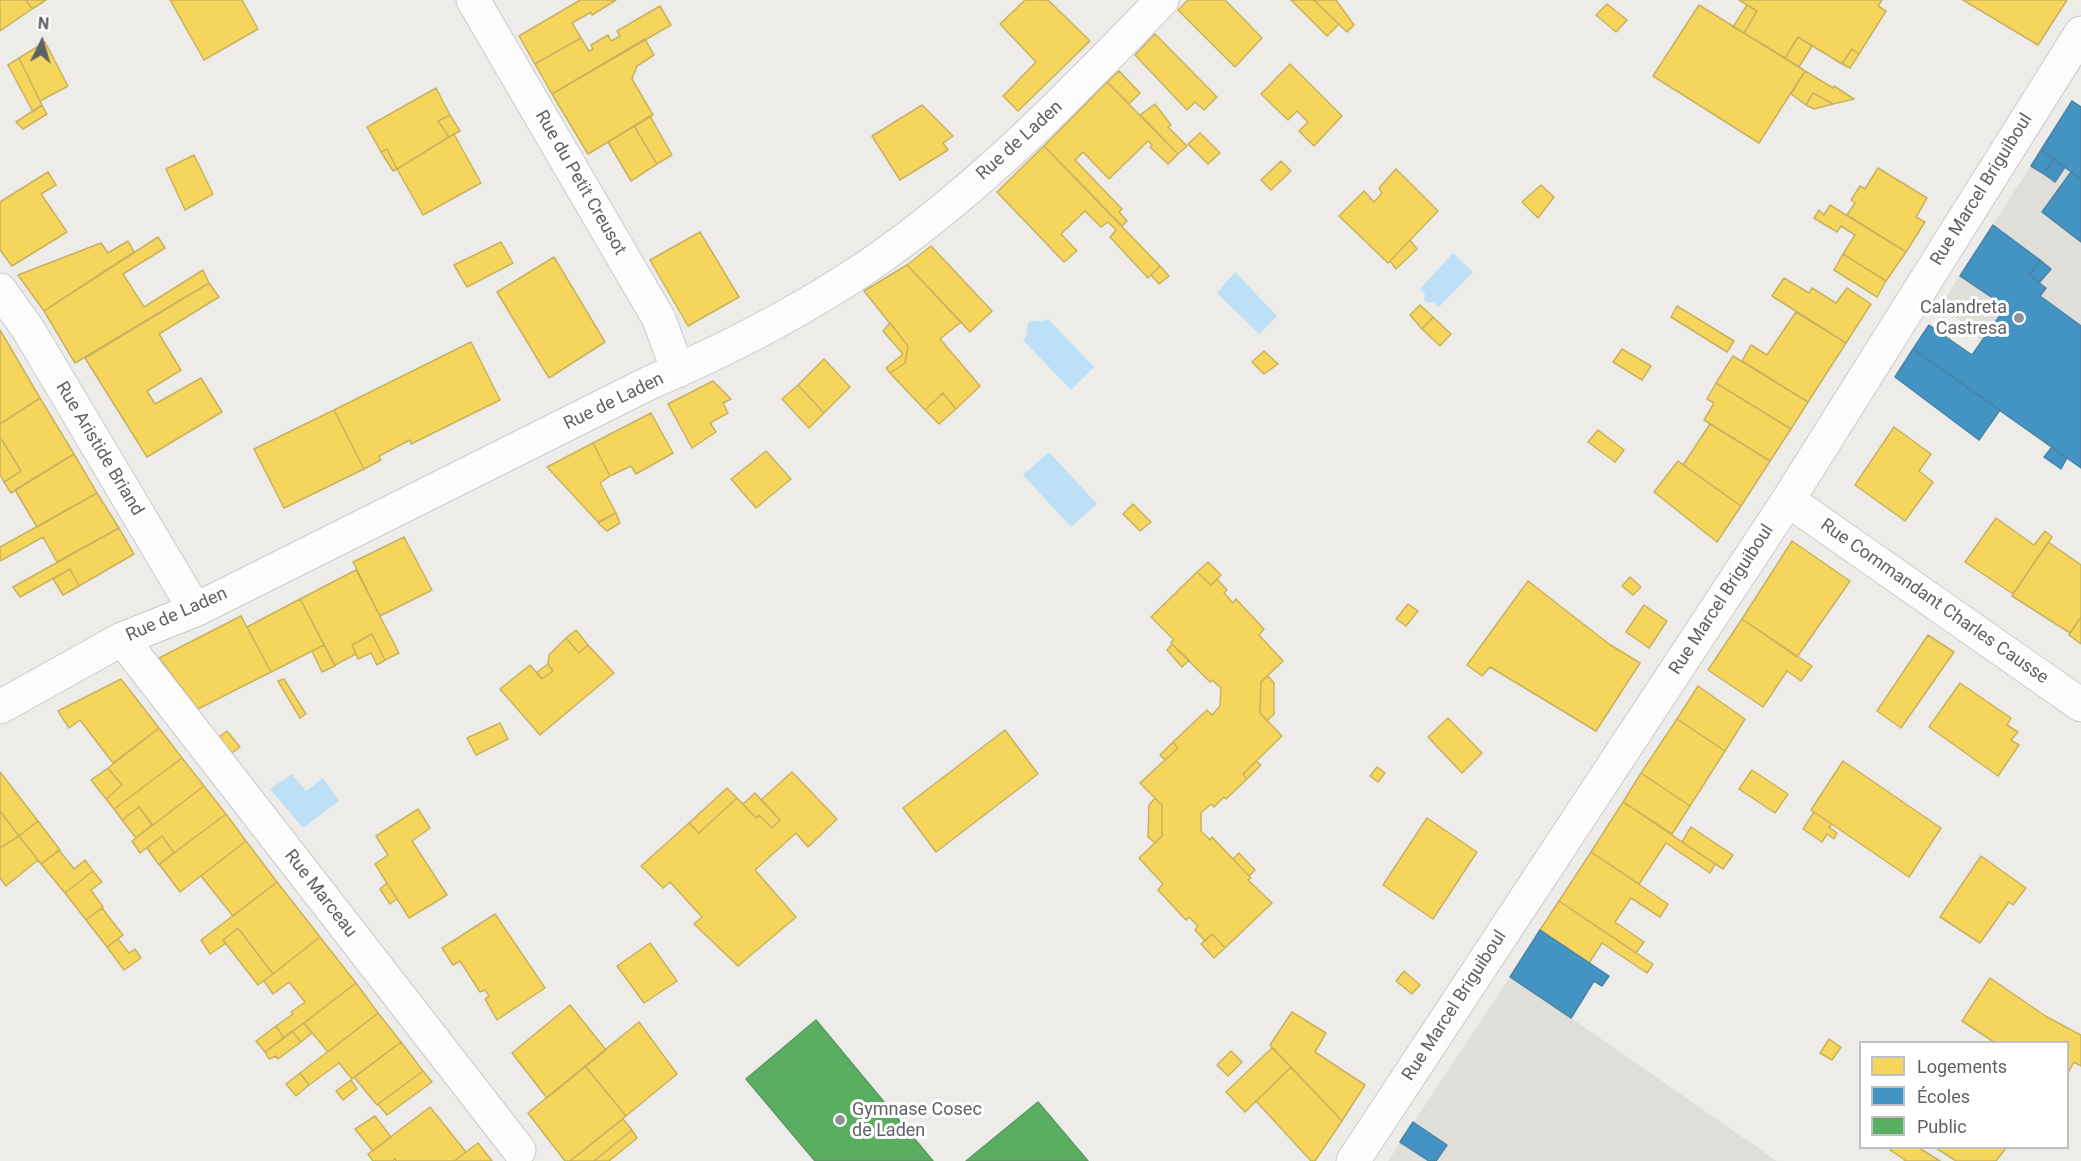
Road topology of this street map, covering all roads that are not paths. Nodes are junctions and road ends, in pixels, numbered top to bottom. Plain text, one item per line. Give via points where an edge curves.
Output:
1 (473, 0) edge
2 (1162, 0) edge
3 (2081, 33) edge
4 (0, 290) edge
5 (678, 371) junction
6 (1788, 500) junction
7 (195, 609) junction
8 (122, 639) junction
9 (2081, 705) edge
10 (0, 707) edge
11 (519, 1150) dead end
12 (1353, 1161) edge

1 - 5 street, Rue du Petit Creusot via 659,320
2 - 5 street, Rue de Laden via 1077,89 915,231 847,280 776,322
3 - 6 street, Rue Marcel Briguiboul
4 - 7 street, Rue Aristide Briand via 28,329
5 - 7 street, Rue de Laden
6 - 9 street, Rue Commandant Charles Causse
6 - 12 street, Rue Marcel Briguiboul
7 - 8 street, Rue de Laden
8 - 10 street, Rue de Laden
8 - 11 street, Rue Marceau

